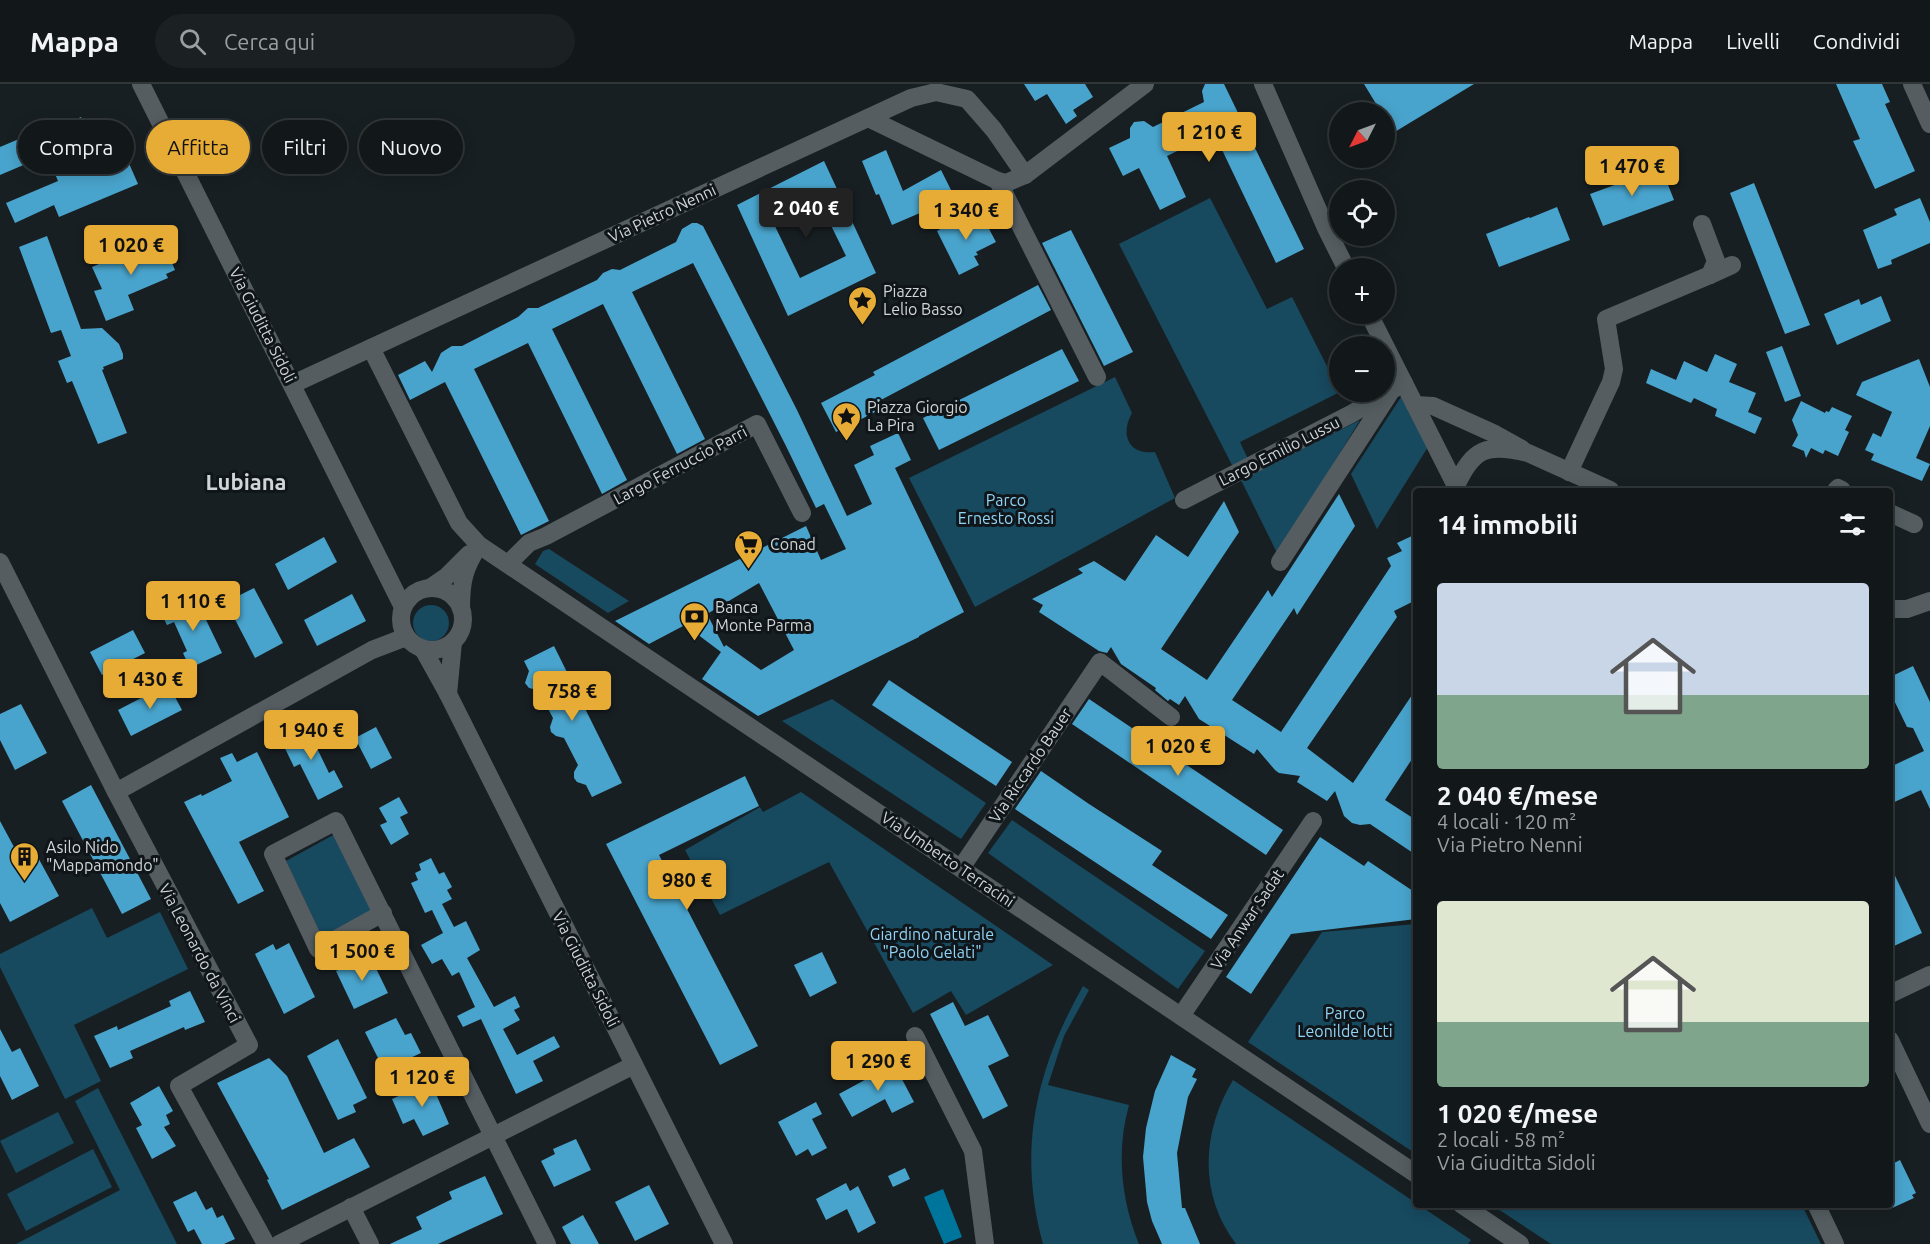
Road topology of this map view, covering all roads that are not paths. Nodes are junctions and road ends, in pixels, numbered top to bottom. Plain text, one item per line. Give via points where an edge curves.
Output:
1 (141, 84) edge
2 (1145, 84) edge
3 (1263, 84) edge
4 (1912, 84) edge
5 (868, 118) junction
6 (1930, 124) edge
7 (1025, 174) junction
8 (998, 182) junction
9 (1702, 224) dead end
10 (1341, 258) edge
11 (1732, 265) dead end
12 (1710, 275) junction
13 (1373, 324) edge
14 (371, 348) junction
15 (1097, 377) dead end
16 (293, 384) junction
17 (1397, 388) junction
18 (1415, 405) junction
19 (1454, 416) junction
20 (1432, 439) junction
21 (1528, 453) junction
22 (1442, 458) junction
23 (1472, 458) junction
24 (1569, 472) junction
25 (1457, 488) edge
26 (1605, 488) edge
27 (1184, 500) dead end
28 (802, 513) dead end
29 (1893, 514) edge
30 (1914, 524) dead end
31 (479, 544) junction
32 (0, 562) edge
33 (1280, 562) dead end
34 (508, 564) junction
35 (383, 567) junction
36 (423, 590) junction
37 (1930, 601) edge
38 (403, 607) junction
39 (461, 609) junction
40 (1893, 609) edge
41 (406, 637) junction
42 (453, 642) junction
43 (423, 649) junction
44 (448, 694) junction
45 (1171, 717) dead end
46 (116, 792) junction
47 (1313, 821) dead end
48 (961, 868) junction
49 (383, 913) junction
50 (1930, 975) edge
51 (1893, 993) edge
52 (1181, 1016) junction
53 (915, 1036) dead end
54 (1893, 1046) edge
55 (634, 1065) junction
56 (1930, 1124) edge
57 (493, 1137) junction
58 (1413, 1172) edge
59 (351, 1207) junction
60 (1467, 1208) edge
61 (1818, 1208) edge
62 (266, 1244) edge
63 (279, 1244) edge
64 (370, 1244) edge
65 (546, 1244) edge
66 (724, 1244) edge
67 (985, 1244) edge
68 (1520, 1244) edge
69 (1835, 1244) edge

1 - 16 street, Via Giuditta Sidoli
2 - 7 street
3 - 10 street
4 - 6 street
5 - 7 street, Via Pietro Nenni via 911,98 936,92 967,99
5 - 8 street
5 - 14 street, Via Pietro Nenni
7 - 8 street via 1006,183
8 - 15 street
9 - 12 street via 1716,261
11 - 12 street
12 - 24 street via 1606,319 1614,369 1611,382
13 - 17 street
14 - 16 street, Via Pietro Nenni
14 - 31 street via 459,523
16 - 35 street, Via Giuditta Sidoli
17 - 18 street
17 - 27 street, Largo Emilio Lussu
17 - 33 street
18 - 19 street via 1433,406
18 - 20 street
19 - 20 street
19 - 21 street
20 - 22 street
21 - 23 street via 1496,449
21 - 24 street
22 - 23 street
22 - 25 street
23 - 25 street
24 - 26 street
28 - 34 street, Largo Ferruccio Parri via 757,424 529,543
29 - 30 street
31 - 34 street, Via Umberto Terracini
31 - 36 street via 446,577
31 - 39 street via 463,576
32 - 46 street, Via Leonardo da Vinci
34 - 48 street, Via Umberto Terracini
35 - 36 street, Via Giuditta Sidoli
35 - 38 street, Via Giuditta Sidoli
36 - 38 street
36 - 39 street, Via Giuditta Sidoli via 445,591
37 - 40 street
38 - 41 street, Via Giuditta Sidoli
39 - 42 street via 462,627
41 - 43 street, Via Giuditta Sidoli
41 - 46 street via 372,650
42 - 43 street via 444,648
42 - 44 street
43 - 44 street, Via Giuditta Sidoli
44 - 55 street, Via Giuditta Sidoli
45 - 48 street, Via Riccardo Bauer via 1100,662
46 - 62 street, Via Leonardo da Vinci via 249,1045 179,1086
47 - 52 street, Via Anwar Sadat
48 - 52 street, Via Umberto Terracini
49 - 49 street via 318,948 273,854 336,821
49 - 57 street
50 - 51 street
52 - 58 street, Via Umberto Terracini
53 - 67 street via 973,1151
54 - 56 street
55 - 57 street
55 - 66 street, Via Giuditta Sidoli
57 - 59 street
57 - 65 street
59 - 63 street
59 - 64 street
60 - 68 street
61 - 69 street

